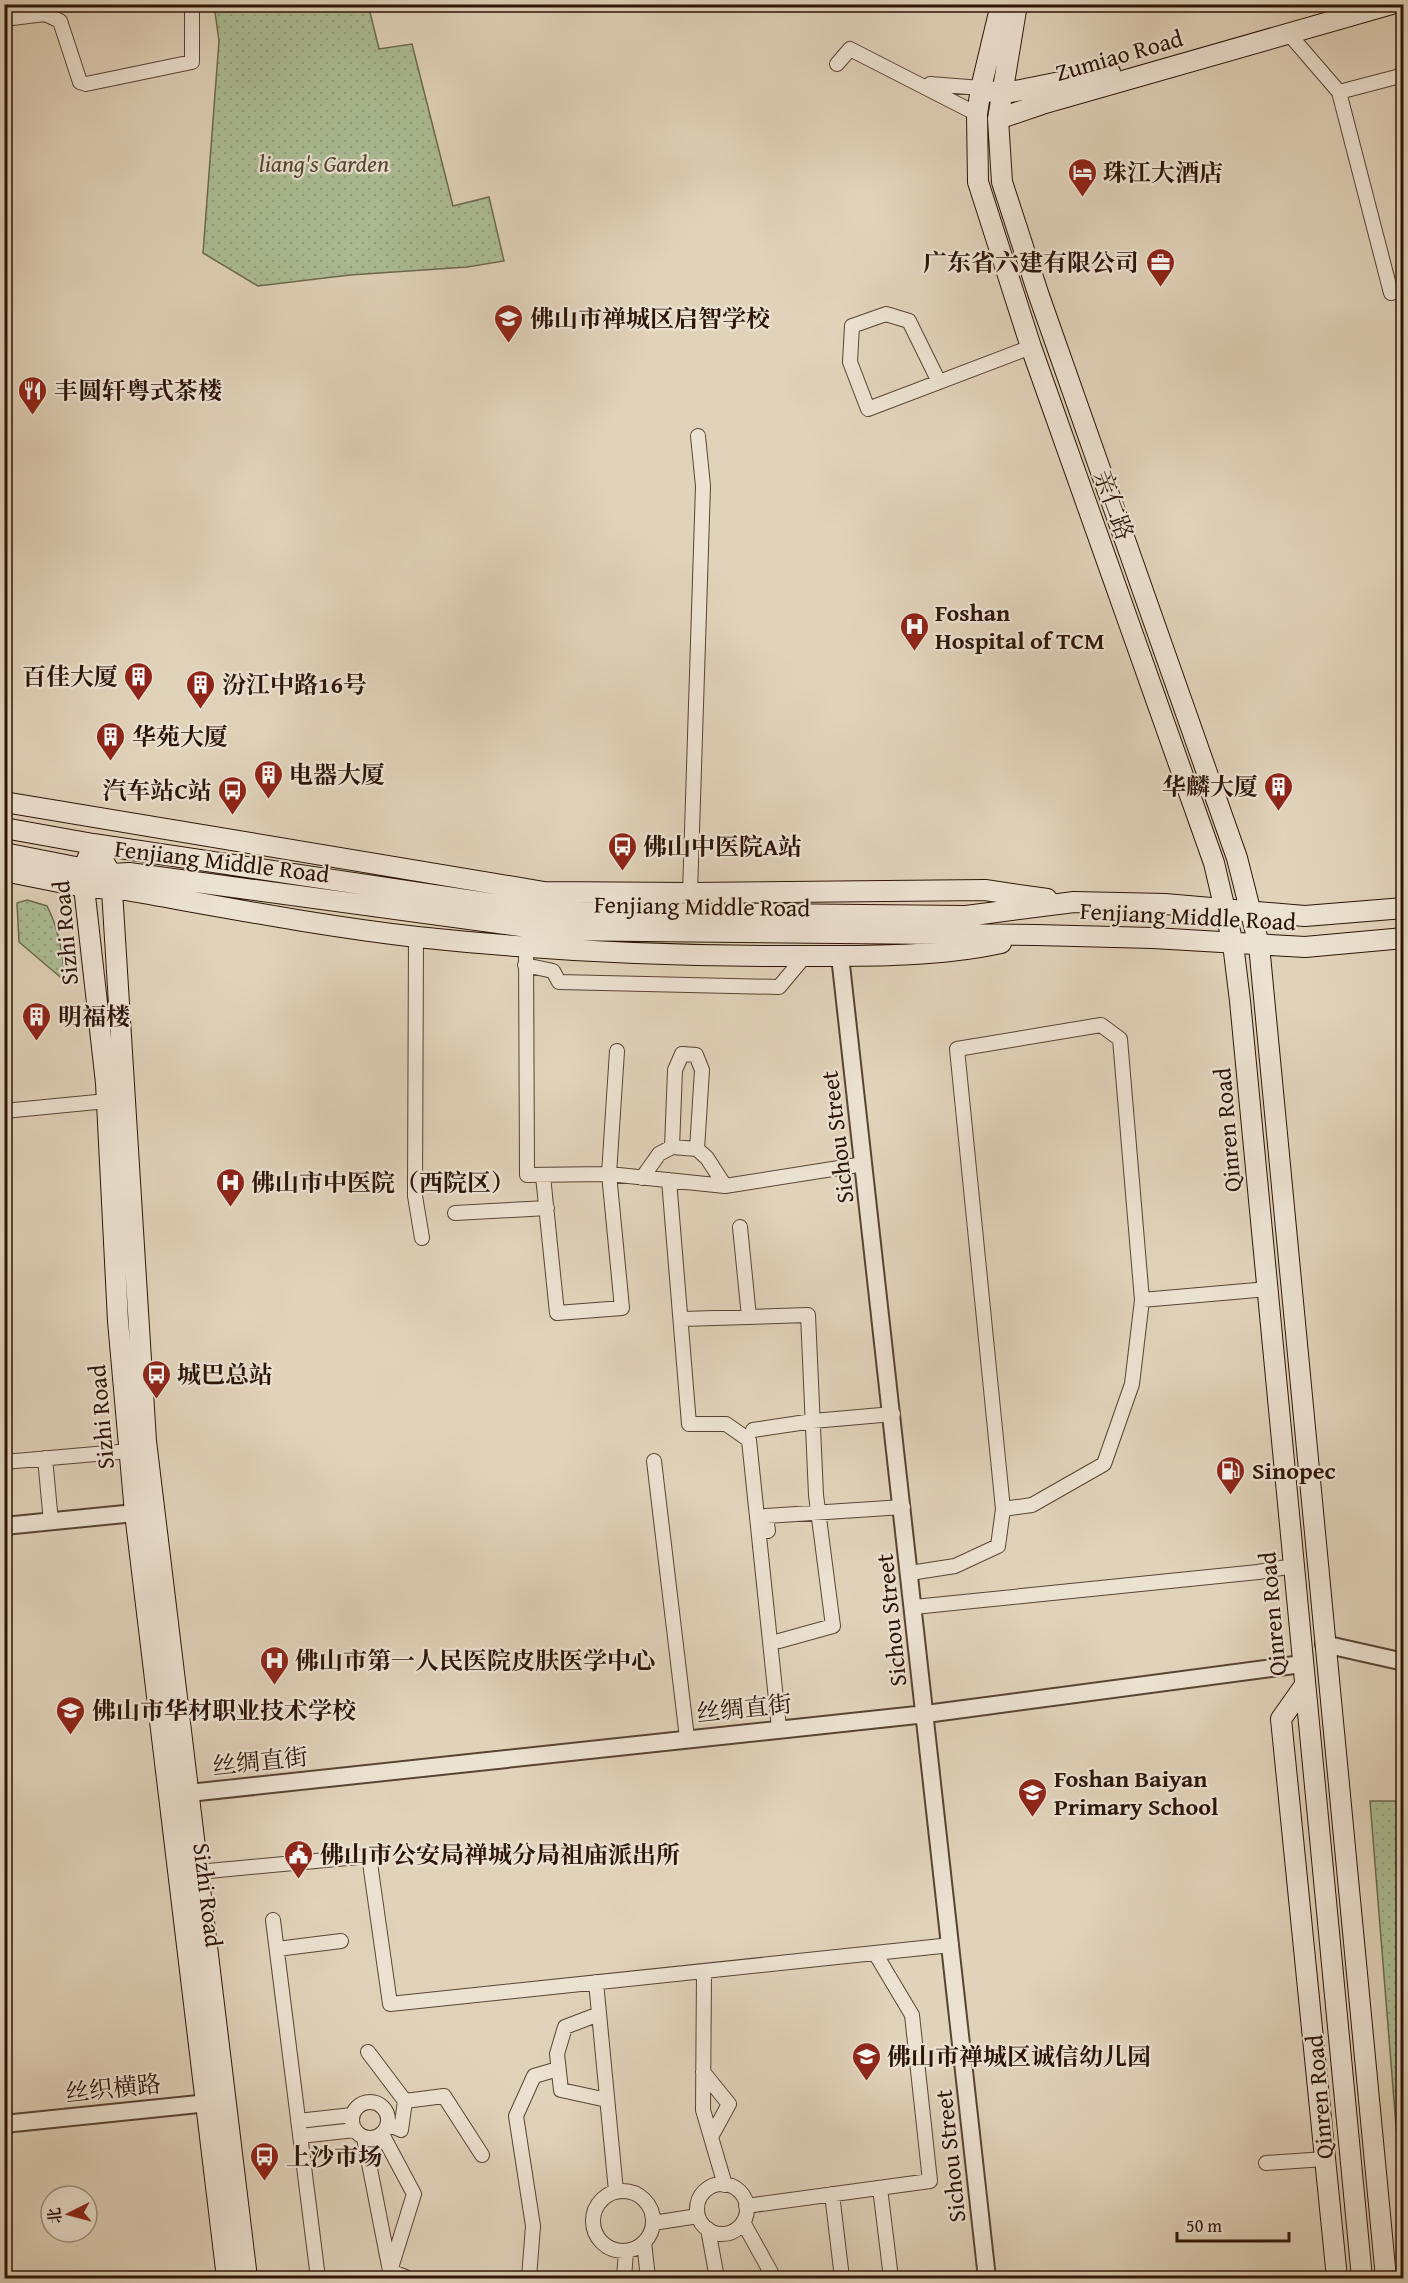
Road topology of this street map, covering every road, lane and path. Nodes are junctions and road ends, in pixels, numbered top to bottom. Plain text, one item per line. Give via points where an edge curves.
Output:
1 (192, 4) edge
2 (1002, 4) edge
3 (1017, 4) edge
4 (1359, 4) edge
5 (1392, 4) edge
6 (44, 9) edge
7 (4, 19) edge
8 (1289, 34) junction
9 (837, 64) dead end
10 (1404, 75) edge
11 (922, 84) junction
12 (981, 88) junction
13 (1339, 92) junction
14 (1001, 94) junction
15 (977, 114) junction
16 (998, 119) junction
17 (1404, 290) edge
18 (1031, 346) junction
19 (939, 382) junction
20 (698, 436) dead end
21 (4, 802) edge
22 (4, 828) edge
23 (93, 844) junction
24 (4, 853) edge
25 (4, 871) edge
26 (84, 878) junction
27 (120, 882) junction
28 (690, 893) junction
29 (1074, 902) junction
30 (1404, 908) edge
31 (1225, 909) junction
32 (1252, 911) junction
33 (1036, 935) junction
34 (416, 936) junction
35 (1399, 940) edge
36 (1233, 944) junction
37 (1259, 945) junction
38 (526, 956) junction
39 (805, 956) junction
40 (840, 956) junction
41 (617, 1051) dead end
42 (107, 1101) junction
43 (4, 1111) edge
44 (672, 1147) junction
45 (697, 1149) junction
46 (864, 1164) junction
47 (609, 1174) junction
48 (543, 1176) junction
49 (642, 1178) junction
50 (669, 1180) junction
51 (725, 1186) junction
52 (547, 1208) junction
53 (455, 1213) dead end
54 (740, 1227) dead end
55 (422, 1238) dead end
56 (1268, 1289) junction
57 (1142, 1300) junction
58 (749, 1317) junction
59 (682, 1319) junction
60 (893, 1414) junction
61 (813, 1421) junction
62 (753, 1430) dead end
63 (130, 1451) junction
64 (45, 1458) junction
65 (654, 1461) dead end
66 (4, 1462) edge
67 (903, 1508) junction
68 (1003, 1509) junction
69 (818, 1512) junction
70 (135, 1513) junction
71 (51, 1522) junction
72 (4, 1526) edge
73 (1293, 1566) junction
74 (910, 1573) junction
75 (914, 1607) junction
76 (779, 1641) junction
77 (1324, 1644) junction
78 (1404, 1662) edge
79 (1302, 1664) junction
80 (1305, 1685) junction
81 (783, 1686) dead end
82 (926, 1713) junction
83 (779, 1728) junction
84 (687, 1738) junction
85 (189, 1793) junction
86 (198, 1872) junction
87 (273, 1920) dead end
88 (341, 1941) dead end
89 (951, 1945) junction
90 (277, 1949) junction
91 (875, 1953) junction
92 (704, 1971) junction
93 (596, 1982) junction
94 (599, 2014) junction
95 (368, 2052) dead end
96 (558, 2069) junction
97 (703, 2072) junction
98 (607, 2100) junction
99 (405, 2101) junction
100 (218, 2102) junction
101 (352, 2115) junction
102 (298, 2121) junction
103 (4, 2124) edge
104 (385, 2129) junction
105 (359, 2134) junction
106 (300, 2136) junction
107 (711, 2136) junction
108 (482, 2155) dead end
109 (1325, 2159) junction
110 (1266, 2163) dead end
111 (725, 2185) junction
112 (880, 2188) junction
113 (616, 2191) junction
114 (831, 2194) junction
115 (746, 2206) junction
116 (698, 2216) junction
117 (743, 2222) junction
118 (653, 2223) junction
119 (708, 2229) junction
120 (644, 2242) junction
121 (626, 2251) junction
122 (390, 2271) junction
123 (227, 2278) edge
124 (247, 2278) edge
125 (318, 2278) edge
126 (408, 2278) edge
127 (529, 2278) edge
128 (624, 2278) edge
129 (648, 2278) edge
130 (717, 2278) edge
131 (774, 2278) edge
132 (842, 2278) edge
133 (891, 2278) edge
134 (987, 2278) edge
135 (1337, 2278) edge
136 (1362, 2278) edge
137 (1386, 2278) edge

1 - 6 street via 192,62 86,84 80,82 60,21
2 - 12 main road, 亲仁路
3 - 14 main road, 亲仁路
4 - 14 main road, Zumiao Road via 1153,63
5 - 8 main road, Zumiao Road
6 - 7 street
8 - 13 street
8 - 16 main road, Zumiao Road
9 - 11 street via 850,49
10 - 13 street
11 - 12 street
11 - 15 street
12 - 14 main road
12 - 15 main road, 亲仁路
13 - 17 street via 1391,293
14 - 16 main road, 亲仁路
15 - 16 main road
15 - 18 main road, 亲仁路 via 978,182
16 - 32 main road, 亲仁路 via 1006,194 1237,858
18 - 19 street
18 - 31 main road, 亲仁路 via 1214,863
19 - 19 street via 868,409 850,362 852,326 886,314 909,321
20 - 28 street via 703,486
21 - 28 main road via 544,892
22 - 23 main road, Fenjiang Middle Road
23 - 26 main road, Sizhi Road
23 - 27 main road, Sizhi Road
23 - 29 main road, Fenjiang Middle Road via 547,912 966,916
24 - 26 main road, Fenjiang Middle Road
25 - 26 main road
26 - 27 main road, Fenjiang Middle Road
26 - 42 main road, Sizhi Road
27 - 33 main road, Fenjiang Middle Road via 549,930
27 - 34 main road
27 - 85 main road, Sizhi Road via 142,1180 130,1210 146,1441
28 - 29 main road via 985,890
29 - 31 main road, Fenjiang Middle Road
30 - 32 main road, Fenjiang Middle Road via 1305,916
31 - 32 main road, Fenjiang Middle Road
31 - 36 main road, 亲仁路
32 - 37 main road, 亲仁路
33 - 36 main road, Fenjiang Middle Road
33 - 40 main road via 968,950
34 - 38 main road
34 - 55 street via 415,1197
35 - 37 main road, Fenjiang Middle Road via 1305,947
36 - 37 main road, Fenjiang Middle Road
36 - 56 main road, Qinren Road
37 - 77 main road, Qinren Road
38 - 39 main road via 582,951
38 - 39 street via 553,971 559,982 779,987
38 - 48 street via 527,1175
39 - 40 main road
40 - 46 street, Sichou Street
41 - 47 street
42 - 43 street
42 - 63 main road, Sizhi Road via 118,1321
44 - 45 street
44 - 45 street via 675,1070 682,1054 696,1055 702,1070
44 - 49 street via 659,1154
45 - 51 street
46 - 51 street
46 - 60 street, Sichou Street
47 - 48 street
47 - 49 street
47 - 52 street via 622,1308 557,1313
48 - 52 street
49 - 50 street
50 - 51 street
50 - 59 street
52 - 53 street
54 - 58 street
56 - 57 street
56 - 73 main road, Qinren Road
57 - 68 street via 1132,1384 1104,1464 1032,1505
57 - 68 street via 1120,1039 1101,1025 957,1049
58 - 59 street
58 - 61 street via 808,1315
59 - 83 street via 689,1424 726,1424 749,1440
60 - 61 street
60 - 67 street, Sichou Street
61 - 62 street
61 - 69 street
63 - 64 street
63 - 70 main road, Sizhi Road
64 - 66 street
64 - 71 street
65 - 84 street
67 - 69 street
67 - 74 street, Sichou Street
68 - 74 street via 998,1546 955,1566
69 - 76 street via 833,1626
69 - 76 street via 766,1516
70 - 71 street
70 - 100 main road, Sizhi Road
71 - 72 street
73 - 75 street
73 - 79 main road, Qinren Road
74 - 75 street, Sichou Street
75 - 82 street, Sichou Street
76 - 81 street
77 - 78 street
77 - 137 main road, Qinren Road
79 - 80 main road, Qinren Road
79 - 82 street, 丝绸直街
80 - 109 main road via 1281,1719
80 - 136 main road, Qinren Road
82 - 83 street, 丝绸直街
82 - 89 street, Sichou Street
83 - 84 street, 丝绸直街
84 - 85 street, 丝绸直街
85 - 86 main road, Sizhi Road
86 - 93 street via 369,1856 390,2004
86 - 100 main road, Sizhi Road
87 - 90 street
88 - 90 street
89 - 91 street
89 - 134 street, Sichou Street
90 - 102 street
91 - 92 street
91 - 112 street via 912,2015 930,2181
92 - 93 street
92 - 97 street
93 - 94 street
94 - 96 street via 565,2027 557,2054
94 - 98 street
95 - 99 street
96 - 98 street via 561,2090
96 - 127 street via 534,2076 516,2116 533,2226
97 - 107 street via 703,2110
97 - 107 street via 729,2104
98 - 113 street
99 - 104 street via 401,2130
99 - 108 street via 444,2097
100 - 103 street, 丝织横路
100 - 123 main road, Sizhi Road
100 - 124 main road, Sizhi Road
101 - 102 street
101 - 104 street via 359,2105 377,2103 386,2112
101 - 105 street
102 - 106 street
104 - 105 street
104 - 122 street via 414,2194
105 - 106 street
105 - 122 street
106 - 125 street
107 - 111 street
109 - 110 street
109 - 135 main road
111 - 115 street via 739,2192
111 - 116 street via 704,2193 699,2200
112 - 114 street
112 - 133 street
113 - 118 street via 625,2190 643,2198
113 - 121 street via 600,2200 594,2209 594,2230 606,2246
114 - 115 street
114 - 132 street
115 - 117 street
116 - 118 street
116 - 119 street
117 - 119 street via 731,2232 715,2233
117 - 131 street
118 - 120 street
119 - 130 street
120 - 121 street
120 - 129 street
121 - 128 street
122 - 126 street

